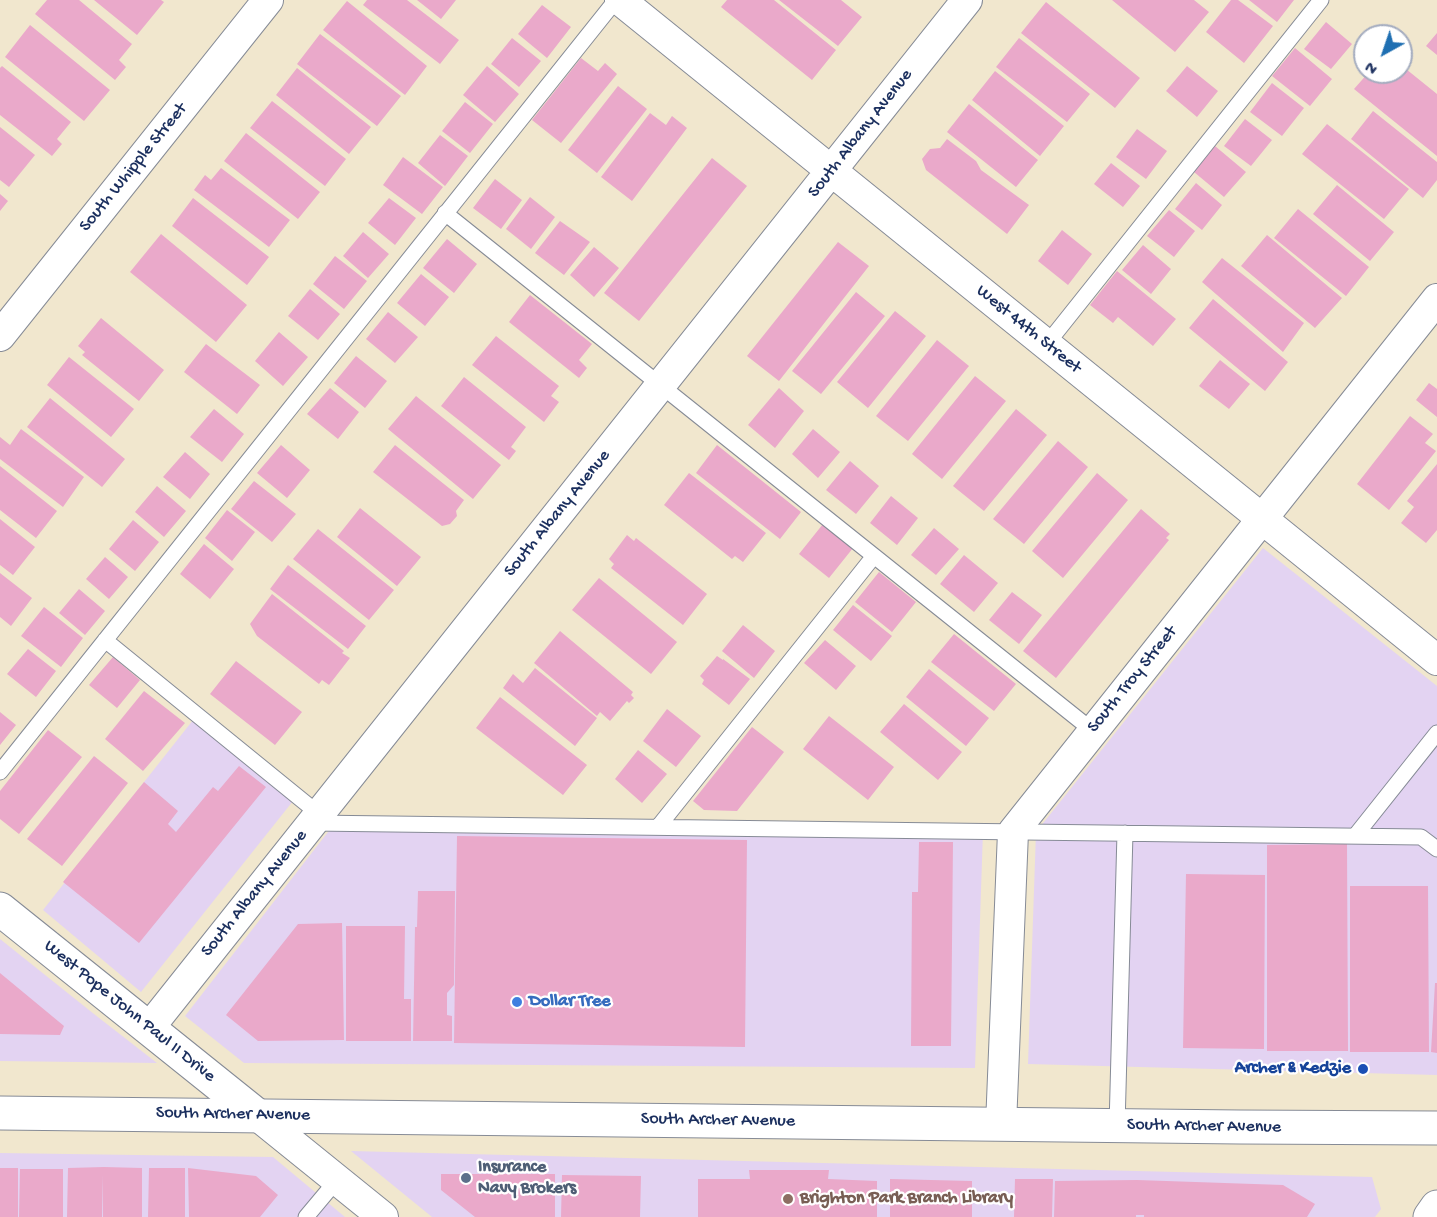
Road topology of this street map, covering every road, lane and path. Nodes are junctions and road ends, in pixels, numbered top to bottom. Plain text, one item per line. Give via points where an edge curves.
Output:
1 (268, 0) edge
2 (618, 0) edge
3 (967, 0) edge
4 (1322, 0) edge
5 (831, 171) junction
6 (445, 213) junction
7 (1437, 299) edge
8 (0, 336) edge
9 (1046, 345) junction
10 (660, 386) junction
11 (1262, 519) junction
12 (874, 556) junction
13 (105, 640) junction
14 (1437, 660) edge
15 (1093, 731) junction
16 (1437, 733) edge
17 (0, 772) edge
18 (315, 819) junction
19 (658, 826) junction
20 (1013, 832) junction
21 (1125, 833) junction
22 (1355, 836) junction
23 (1437, 849) edge
24 (0, 909) edge
25 (149, 1028) junction
26 (0, 1113) edge
27 (258, 1116) junction
28 (1001, 1125) junction
29 (1117, 1126) junction
30 (1437, 1128) edge
31 (337, 1180) junction
32 (1437, 1207) edge
33 (306, 1217) edge
34 (383, 1217) edge
35 (1430, 1217) edge

1 - 8 street, South Whipple Street
2 - 5 street, West 44th Street
2 - 6 lane
3 - 5 street, South Albany Avenue
4 - 9 lane
5 - 9 street, West 44th Street
5 - 10 street, South Albany Avenue
6 - 10 lane
6 - 13 lane
7 - 11 street, South Troy Street
9 - 11 street, West 44th Street
10 - 12 lane
10 - 18 street, South Albany Avenue
11 - 14 street, West 44th Street
11 - 15 street, South Troy Street
12 - 15 lane
12 - 19 lane
13 - 17 lane
13 - 18 lane
15 - 20 street, South Troy Street
16 - 22 lane
18 - 19 lane
18 - 25 street, South Albany Avenue
19 - 20 lane
20 - 21 lane
20 - 28 street
21 - 22 lane
21 - 29 lane
22 - 23 lane via 1421,837
24 - 25 main road, West Pope John Paul II Drive
25 - 27 main road, West Pope John Paul II Drive
26 - 27 main road, South Archer Avenue
27 - 28 main road, South Archer Avenue
27 - 31 street
28 - 29 main road, South Archer Avenue
29 - 30 main road, South Archer Avenue
31 - 33 lane
31 - 34 street
32 - 35 main road

